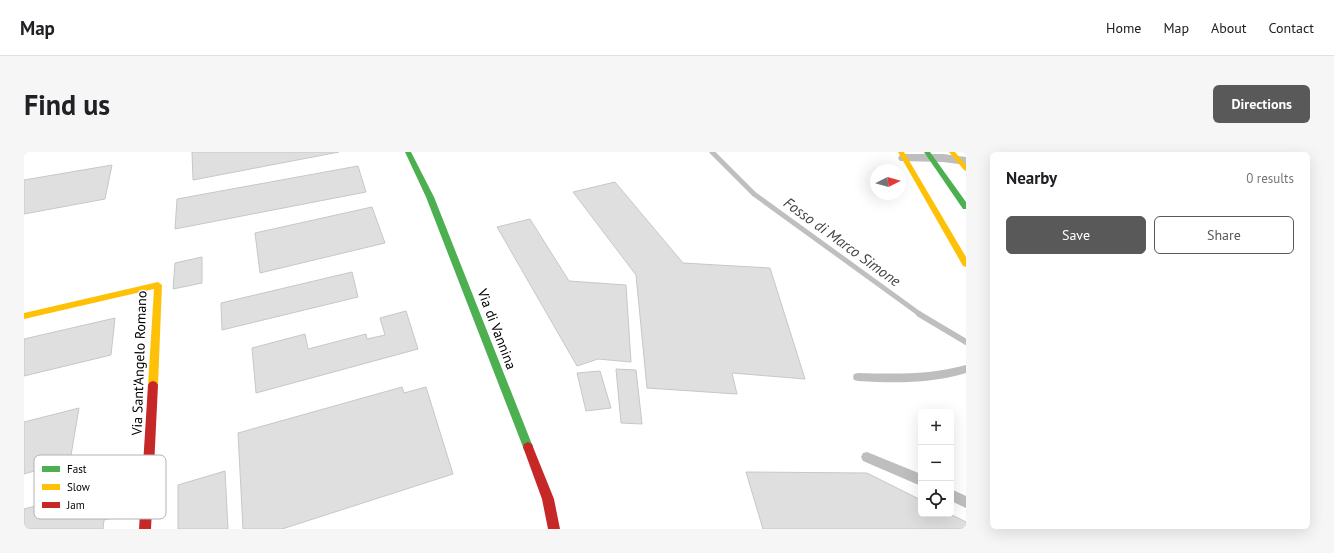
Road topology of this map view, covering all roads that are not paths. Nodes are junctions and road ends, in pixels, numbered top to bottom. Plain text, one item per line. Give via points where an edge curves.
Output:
1 (408, 152) edge
2 (903, 155) edge
3 (929, 155) edge
4 (960, 160) edge
5 (966, 207) edge
6 (963, 258) edge
7 (966, 264) edge
8 (24, 316) edge
9 (966, 369) edge
10 (858, 377) dead end
11 (149, 455) edge
12 (866, 457) dead end
13 (918, 478) edge
14 (954, 496) edge
15 (966, 502) edge
16 (146, 519) edge
17 (553, 524) edge
18 (145, 529) edge

1 - 17 street, Via di Vannina via 430,197 541,480
2 - 3 street
2 - 6 street
3 - 4 street
3 - 5 street
6 - 7 street
8 - 11 street, Via Sant'Angelo Romano via 158,285
9 - 10 lane via 929,378 901,380
12 - 13 lane
14 - 15 lane
16 - 18 street, Via Sant'Angelo Romano

